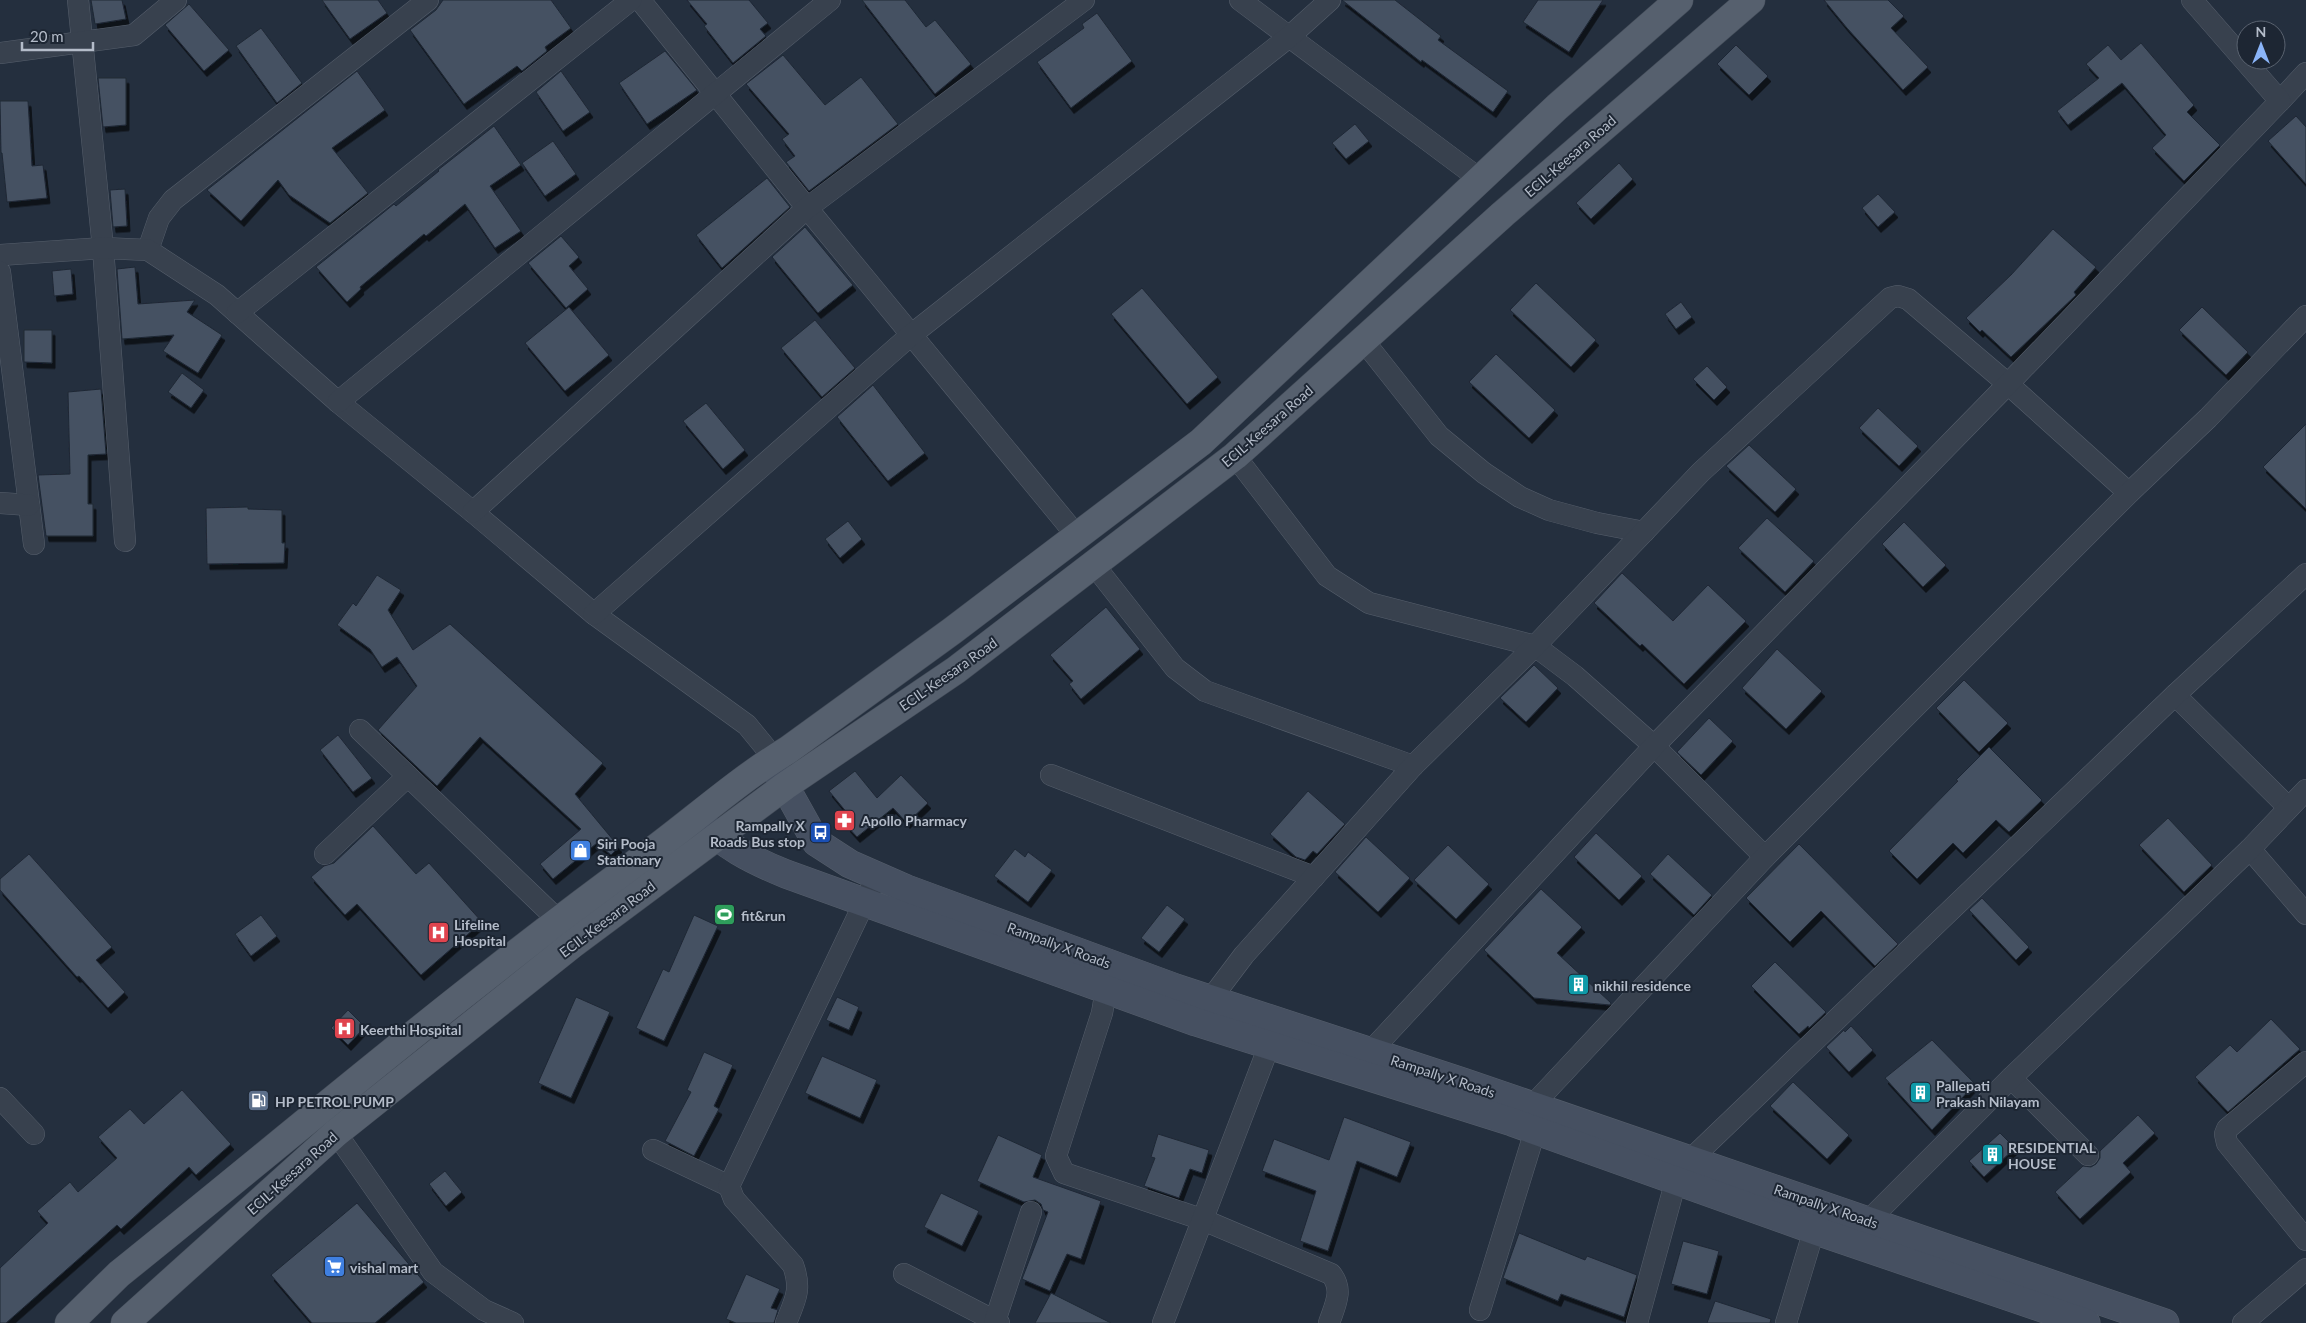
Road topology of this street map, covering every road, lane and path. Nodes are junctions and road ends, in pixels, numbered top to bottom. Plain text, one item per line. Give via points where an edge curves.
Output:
1 (78, 0) edge
2 (176, 0) edge
3 (428, 0) edge
4 (631, 0) edge
5 (640, 0) edge
6 (830, 0) edge
7 (1084, 0) edge
8 (1240, 0) edge
9 (1330, 0) edge
10 (1679, 0) edge
11 (1750, 0) edge
12 (2192, 0) edge
13 (1289, 37) junction
14 (83, 42) junction
15 (0, 53) edge
16 (2306, 73) edge
17 (716, 94) junction
18 (2280, 101) junction
19 (1481, 180) junction
20 (807, 208) junction
21 (103, 248) junction
22 (148, 250) junction
23 (0, 255) edge
24 (0, 272) edge
25 (237, 314) junction
26 (2306, 316) edge
27 (911, 335) junction
28 (1363, 340) junction
29 (2008, 384) junction
30 (338, 402) junction
31 (1235, 456) junction
32 (2129, 493) junction
33 (0, 503) edge
34 (29, 505) junction
35 (474, 512) junction
36 (1644, 532) junction
37 (1077, 536) junction
38 (125, 541) dead end
39 (34, 544) dead end
40 (1094, 566) junction
41 (2306, 574) edge
42 (594, 614) junction
43 (1535, 646) junction
44 (2175, 695) junction
45 (360, 730) dead end
46 (1654, 746) junction
47 (771, 761) junction
48 (1413, 766) junction
49 (1051, 775) dead end
50 (408, 776) junction
51 (785, 786) junction
52 (2306, 790) edge
53 (2288, 807) junction
54 (696, 819) junction
55 (717, 838) junction
56 (2250, 849) junction
57 (325, 854) dead end
58 (1765, 856) junction
59 (877, 876) junction
60 (1314, 877) junction
61 (865, 903) junction
62 (2306, 914) edge
63 (558, 920) junction
64 (1106, 990) junction
65 (1210, 1000) junction
66 (1269, 1046) junction
67 (1370, 1052) junction
68 (2306, 1062) edge
69 (2011, 1078) junction
70 (0, 1098) edge
71 (1534, 1118) junction
72 (336, 1133) junction
73 (34, 1134) dead end
74 (653, 1150) dead end
75 (2088, 1155) dead end
76 (1684, 1170) junction
77 (729, 1186) junction
78 (1031, 1212) dead end
79 (1201, 1220) junction
80 (1868, 1220) junction
81 (1814, 1230) junction
82 (2306, 1240) edge
83 (2306, 1269) edge
84 (904, 1274) dead end
85 (1480, 1310) dead end
86 (481, 1317) edge
87 (997, 1322) edge
88 (69, 1323) edge
89 (125, 1323) edge
90 (513, 1323) edge
91 (786, 1323) edge
92 (1163, 1323) edge
93 (1329, 1323) edge
94 (1637, 1323) edge
95 (1786, 1323) edge
96 (2086, 1323) edge
97 (2165, 1323) edge
98 (2243, 1323) edge

1 - 14 street
2 - 14 street via 134,35
3 - 22 street via 173,200 159,218
4 - 25 street
5 - 17 street
6 - 17 street
7 - 20 street
8 - 13 street
9 - 13 street
10 - 19 main road, ECIL-Keesara Road via 1557,107
11 - 28 main road, ECIL-Keesara Road
12 - 18 street
13 - 19 street
13 - 27 street
14 - 15 street
14 - 21 street
16 - 18 street
17 - 20 street
17 - 30 street
18 - 29 street
19 - 37 main road, ECIL-Keesara Road via 1201,442
20 - 27 street
20 - 35 street
21 - 22 street
21 - 23 street
21 - 38 street
22 - 25 street via 217,295
24 - 34 street
25 - 30 street
26 - 32 street via 2208,418
27 - 37 street
27 - 42 street
28 - 31 main road, ECIL-Keesara Road
28 - 36 street via 1439,436 1484,473 1520,497 1549,510
29 - 32 street
29 - 36 street via 1908,299 1890,298 1701,472
29 - 46 street
30 - 35 street
31 - 40 main road, ECIL-Keesara Road
31 - 43 street via 1327,576 1369,603
32 - 58 street
33 - 34 street
34 - 39 street
35 - 42 street
36 - 43 street
37 - 47 main road, ECIL-Keesara Road
40 - 48 street via 1175,668 1205,691
40 - 51 main road, ECIL-Keesara Road via 956,670
41 - 44 street
42 - 47 street via 747,725 765,747
43 - 46 street via 1575,676
43 - 48 street
44 - 53 street
44 - 76 street
45 - 50 street
46 - 58 street
46 - 67 street
47 - 51 main road, Rampally X Roads
47 - 54 main road, ECIL-Keesara Road
48 - 60 street
49 - 60 street
50 - 57 street
50 - 63 street
51 - 55 main road, ECIL-Keesara Road
51 - 59 main road, Rampally X Roads via 816,842 850,864
52 - 53 street
53 - 56 street
54 - 55 main road, Rampally X Roads
54 - 63 main road, ECIL-Keesara Road
55 - 61 main road, Rampally X Roads via 749,858
55 - 72 main road, ECIL-Keesara Road via 574,943
56 - 62 street
56 - 69 street
58 - 71 street
59 - 61 street
59 - 65 main road, Rampally X Roads
60 - 65 street via 1244,955
61 - 64 main road, Rampally X Roads
61 - 77 street
63 - 88 main road, ECIL-Keesara Road via 119,1274
64 - 66 main road, Rampally X Roads
64 - 79 street via 1102,1013 1056,1156 1064,1173
65 - 67 main road, Rampally X Roads
66 - 71 main road, Rampally X Roads
66 - 79 street
67 - 71 main road, Rampally X Roads
68 - 82 street via 2225,1134 2227,1143
69 - 75 street
69 - 80 street
70 - 73 street
71 - 76 main road, Rampally X Roads
71 - 85 street
72 - 86 street via 433,1272
72 - 89 main road, ECIL-Keesara Road
74 - 77 street
76 - 80 main road, Rampally X Roads
76 - 81 main road, Rampally X Roads
76 - 94 street
77 - 91 street via 734,1198 793,1265 798,1277 799,1292
78 - 87 street
79 - 92 street
79 - 93 street via 1331,1274 1337,1281 1339,1293
80 - 97 main road, Rampally X Roads
81 - 95 street
81 - 96 main road, Rampally X Roads
83 - 98 street
84 - 87 street
86 - 90 street

